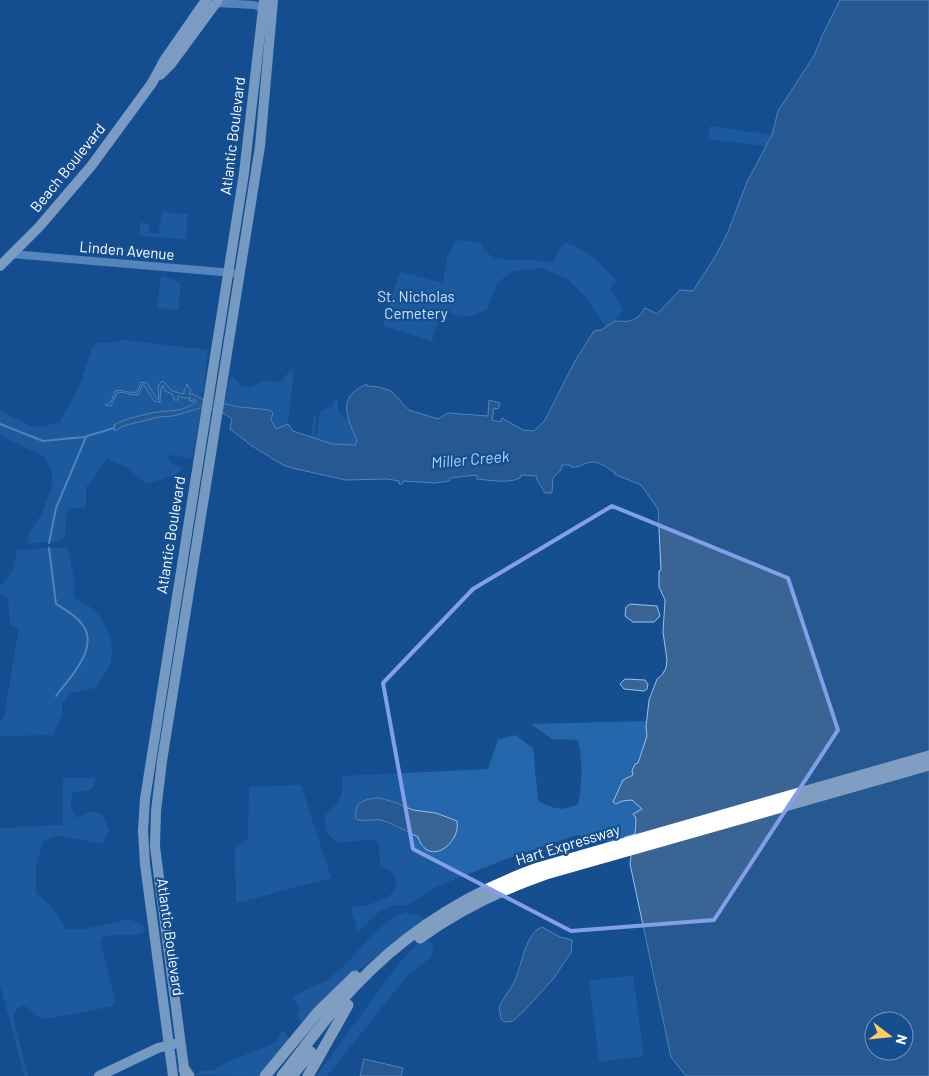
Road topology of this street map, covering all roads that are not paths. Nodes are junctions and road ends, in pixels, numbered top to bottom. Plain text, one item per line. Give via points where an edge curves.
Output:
1 (273, 0) edge
2 (209, 1) edge
3 (266, 6) edge
4 (12, 254) junction
5 (0, 266) edge
6 (228, 273) junction
7 (240, 274) junction
8 (929, 756) edge
9 (929, 764) edge
10 (415, 936) junction
11 (391, 950) junction
12 (348, 1004) junction
13 (180, 1042) junction
14 (169, 1045) junction
15 (186, 1074) edge
16 (100, 1076) edge
17 (173, 1076) edge
18 (265, 1076) edge
19 (282, 1076) edge
20 (292, 1076) edge
21 (308, 1076) edge

1 - 3 main road, Atlantic Boulevard
2 - 3 street
2 - 4 highway, Beach Boulevard via 83,176
3 - 6 main road, Atlantic Boulevard
3 - 7 main road, Atlantic Boulevard via 260,146
4 - 5 highway, Beach Boulevard
4 - 6 street, Linden Avenue
6 - 7 street, Linden Avenue
6 - 14 main road, Atlantic Boulevard via 144,815 145,864
7 - 13 main road, Atlantic Boulevard via 156,811 158,869
8 - 10 highway, Hart Expressway via 538,868 471,896
9 - 10 highway, Hart Expressway via 539,876 473,904
10 - 11 highway, Hart Expressway
10 - 12 highway, Hart Expressway
11 - 18 highway via 331,998
11 - 19 highway, Hart Expressway via 341,1001
12 - 20 highway, Hart Expressway
12 - 21 highway
13 - 14 main road
13 - 15 main road, Atlantic Boulevard
14 - 16 main road
14 - 17 main road, Atlantic Boulevard

